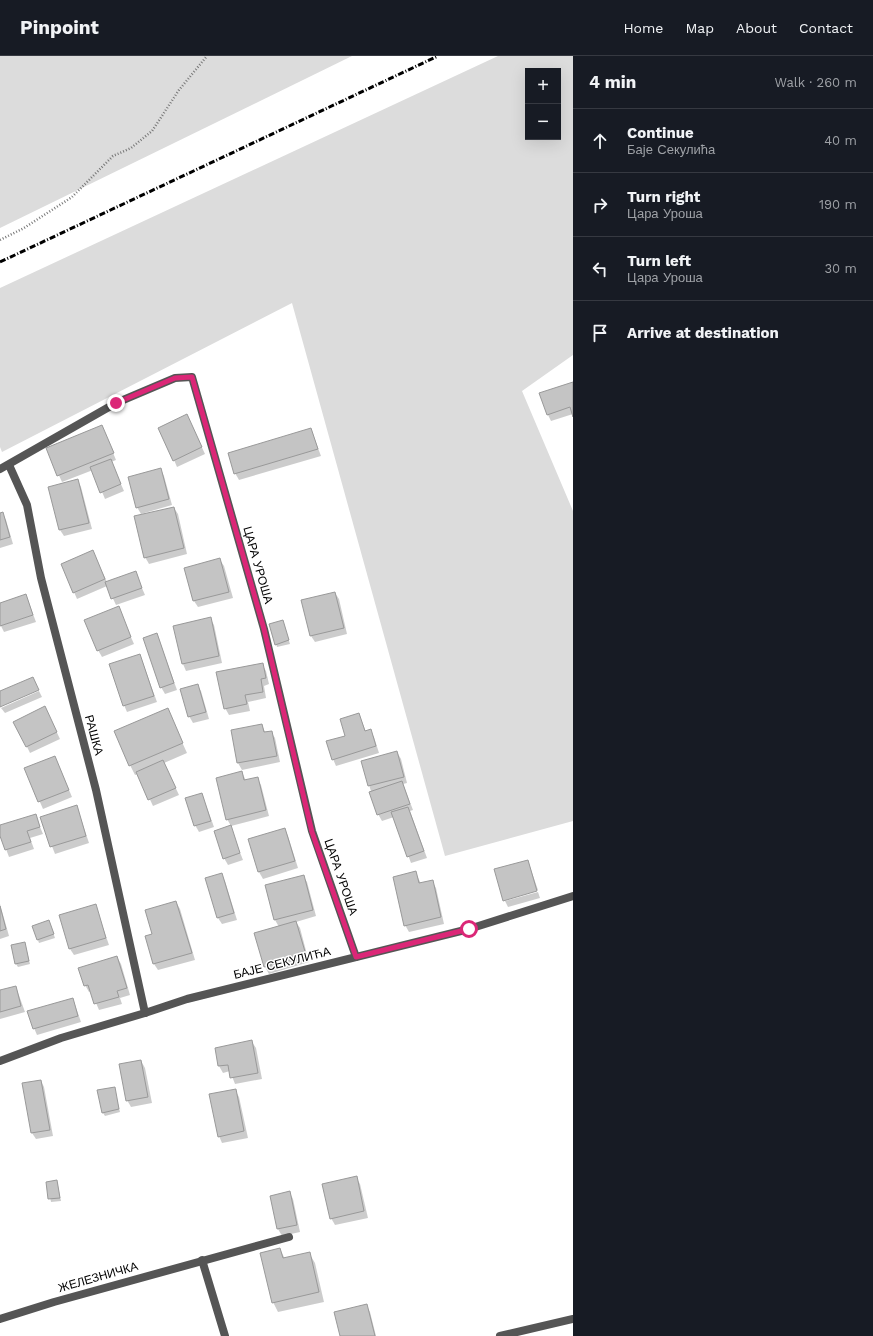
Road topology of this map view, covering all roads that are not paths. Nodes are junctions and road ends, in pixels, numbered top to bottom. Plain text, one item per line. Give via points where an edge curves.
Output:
1 (9, 465) junction
2 (0, 469) edge
3 (573, 896) edge
4 (356, 957) junction
5 (146, 1013) junction
6 (0, 1061) edge
7 (289, 1238) dead end
8 (202, 1260) junction
9 (0, 1319) edge
10 (573, 1319) edge
11 (225, 1336) edge
12 (500, 1336) edge

1 - 2 street
1 - 4 street, ЦАРА УРОША via 116,403 175,378 192,377 264,629 312,832
1 - 5 street, РАШКА via 27,505 41,578 96,790
3 - 4 street, БАЈЕ СЕКУЛИЋА via 469,929
4 - 5 street, БАЈЕ СЕКУЛИЋА via 188,999
5 - 6 street, БАЈЕ СЕКУЛИЋА via 61,1038
7 - 8 street, ЖЕЛЕЗНИЧКА
8 - 9 street, ЖЕЛЕЗНИЧКА
8 - 11 street
10 - 12 street

